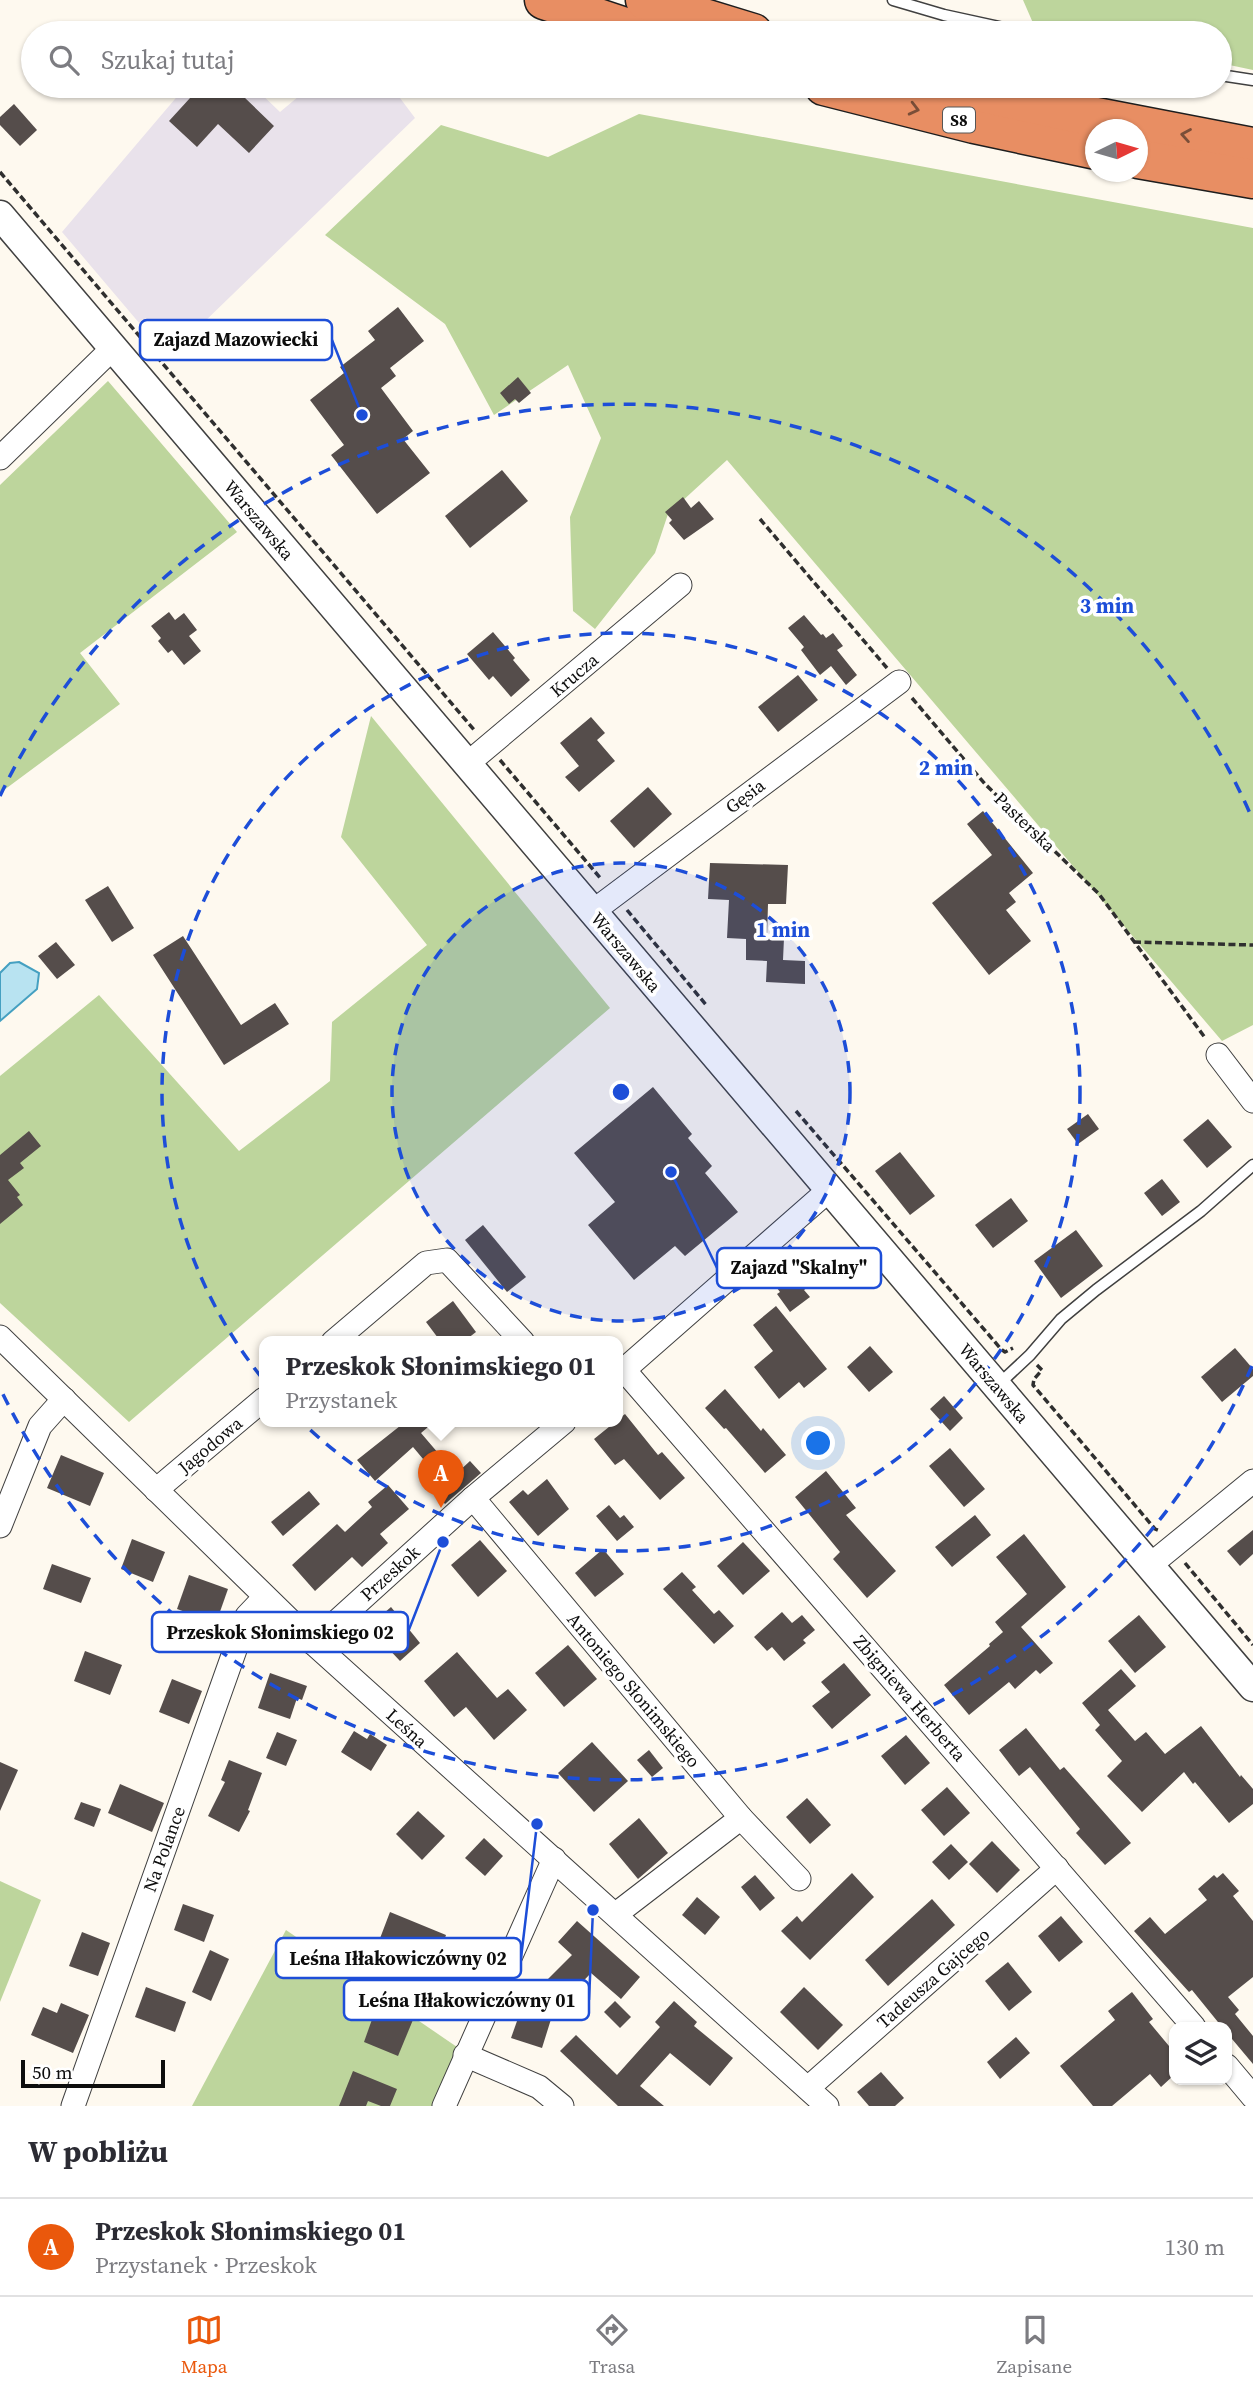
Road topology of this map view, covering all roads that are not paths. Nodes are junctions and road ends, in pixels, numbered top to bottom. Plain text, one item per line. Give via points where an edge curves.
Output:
1 (544, 0) edge
2 (645, 0) edge
3 (893, 0) edge
4 (607, 21) edge
5 (714, 21) edge
6 (971, 21) edge
7 (1232, 77) edge
8 (1253, 80) edge
9 (871, 98) edge
10 (1005, 98) edge
11 (1253, 147) edge
12 (1085, 148) edge
13 (1148, 161) edge
14 (1253, 179) edge
15 (0, 215) edge
16 (113, 348) junction
17 (0, 458) edge
18 (680, 586) dead end
19 (899, 682) road end
20 (477, 755) junction
21 (592, 912) junction
22 (1217, 1055) road end
23 (1253, 1101) edge
24 (1253, 1165) edge
25 (829, 1190) junction
26 (340, 1336) edge
27 (517, 1336) edge
28 (0, 1337) edge
29 (623, 1370) edge
30 (623, 1374) edge
31 (997, 1387) junction
32 (64, 1399) junction
33 (259, 1403) edge
34 (558, 1427) edge
35 (1253, 1481) edge
36 (156, 1490) junction
37 (472, 1498) junction
38 (0, 1526) edge
39 (1149, 1566) junction
40 (265, 1597) junction
41 (313, 1643) junction
42 (1253, 1687) edge
43 (741, 1818) junction
44 (554, 1859) junction
45 (1057, 1868) junction
46 (799, 1879) dead end
47 (616, 1914) junction
48 (1190, 2022) edge
49 (465, 2055) junction
50 (1232, 2072) edge
51 (808, 2088) junction
52 (1253, 2097) edge
53 (73, 2106) edge
54 (444, 2106) edge
55 (562, 2106) edge
56 (827, 2106) edge

1 - 4 highway
2 - 5 highway
3 - 6 lane
7 - 8 lane
9 -> 12 highway, S8
11 -> 10 highway, S8
13 - 14 highway
15 - 16 street, Warszawska
16 - 17 street
16 - 20 street, Warszawska
18 - 20 street, Krucza
19 - 21 street, Gęsia
20 - 21 street, Warszawska
21 - 25 street, Warszawska
22 - 23 street
24 - 31 lane via 1061,1319
25 - 29 street
25 - 31 street, Warszawska
26 - 27 street via 426,1263 447,1260
28 - 32 street, Leśna
30 - 45 street, Zbigniewa Herberta
31 - 39 street, Warszawska
32 - 36 street, Leśna
32 - 38 street via 40,1426
33 - 36 street, Jagodowa
34 - 37 street, Przeskok
35 - 39 street
36 - 40 street, Leśna
37 - 41 street, Przeskok
37 - 43 street, Antoniego Słonimskiego
39 - 42 street, Warszawska
40 - 41 street, Leśna
40 - 53 street, Na Polance via 247,1616
41 - 44 street, Leśna
43 - 46 street, Antoniego Słonimskiego
43 - 47 street
44 - 47 street, Leśna
44 - 49 street
45 - 48 street, Zbigniewa Herberta
45 - 51 street, Tadeusza Gajcego
47 - 51 street, Leśna
49 - 54 street
49 - 55 street via 539,2087
50 - 52 street
51 - 56 street, Leśna

